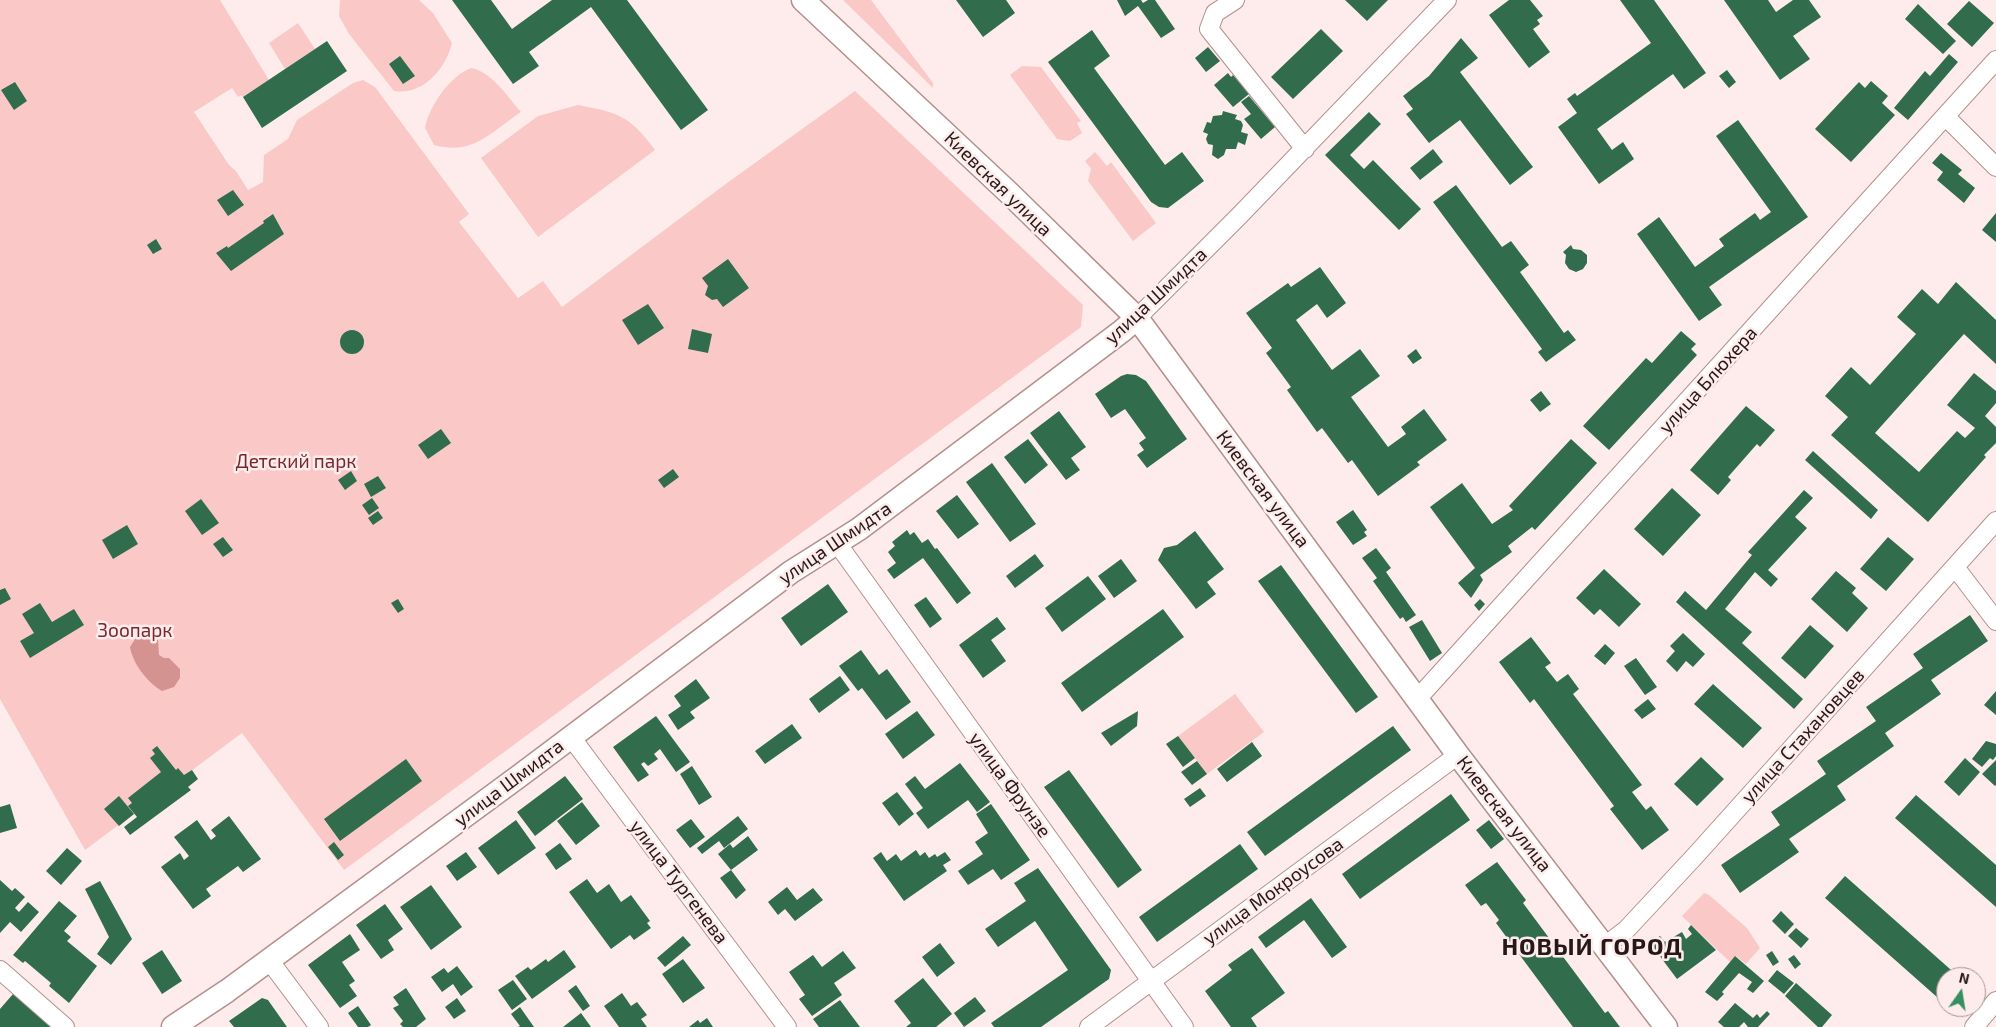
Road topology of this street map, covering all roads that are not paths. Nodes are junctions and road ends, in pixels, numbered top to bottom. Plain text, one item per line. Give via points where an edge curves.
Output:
1 (803, 0) edge
2 (1235, 0) edge
3 (1447, 0) edge
4 (1996, 60) edge
5 (1946, 116) junction
6 (1305, 148) junction
7 (1996, 167) edge
8 (1137, 318) junction
9 (1996, 521) edge
10 (837, 543) junction
11 (1956, 566) junction
12 (1996, 621) edge
13 (1418, 698) junction
14 (571, 737) junction
15 (1458, 755) junction
16 (1605, 946) junction
17 (269, 960) junction
18 (0, 970) edge
19 (1152, 981) junction
20 (1996, 1002) edge
21 (65, 1027) edge
22 (173, 1027) edge
23 (319, 1027) edge
24 (788, 1027) edge
25 (1089, 1027) edge
26 (1184, 1027) edge
27 (1666, 1027) edge
28 (1974, 1027) edge

1 - 8 main road, Киевская улица
2 - 6 street via 1215,13 1209,29
3 - 6 street, улица Шмидта
4 - 5 street, улица Блюхера
5 - 7 street
5 - 13 street, улица Блюхера
6 - 8 street, улица Шмидта
8 - 10 main road, улица Шмидта
8 - 13 main road, Киевская улица
9 - 11 street, улица Стахановцев
10 - 14 main road, улица Шмидта via 791,572
10 - 19 street, улица Фрунзе
11 - 12 street
11 - 16 street, улица Стахановцев via 1626,930
13 - 15 main road, Киевская улица
14 - 17 main road, улица Шмидта
14 - 24 street, улица Тургенева
15 - 16 main road, Киевская улица
15 - 19 street, улица Мокроусова
16 - 27 main road, Киевская улица
17 - 22 main road, улица Шмидта
17 - 23 street
18 - 21 street
19 - 25 street, улица Мокроусова
19 - 26 street, улица Фрунзе
20 - 28 street

